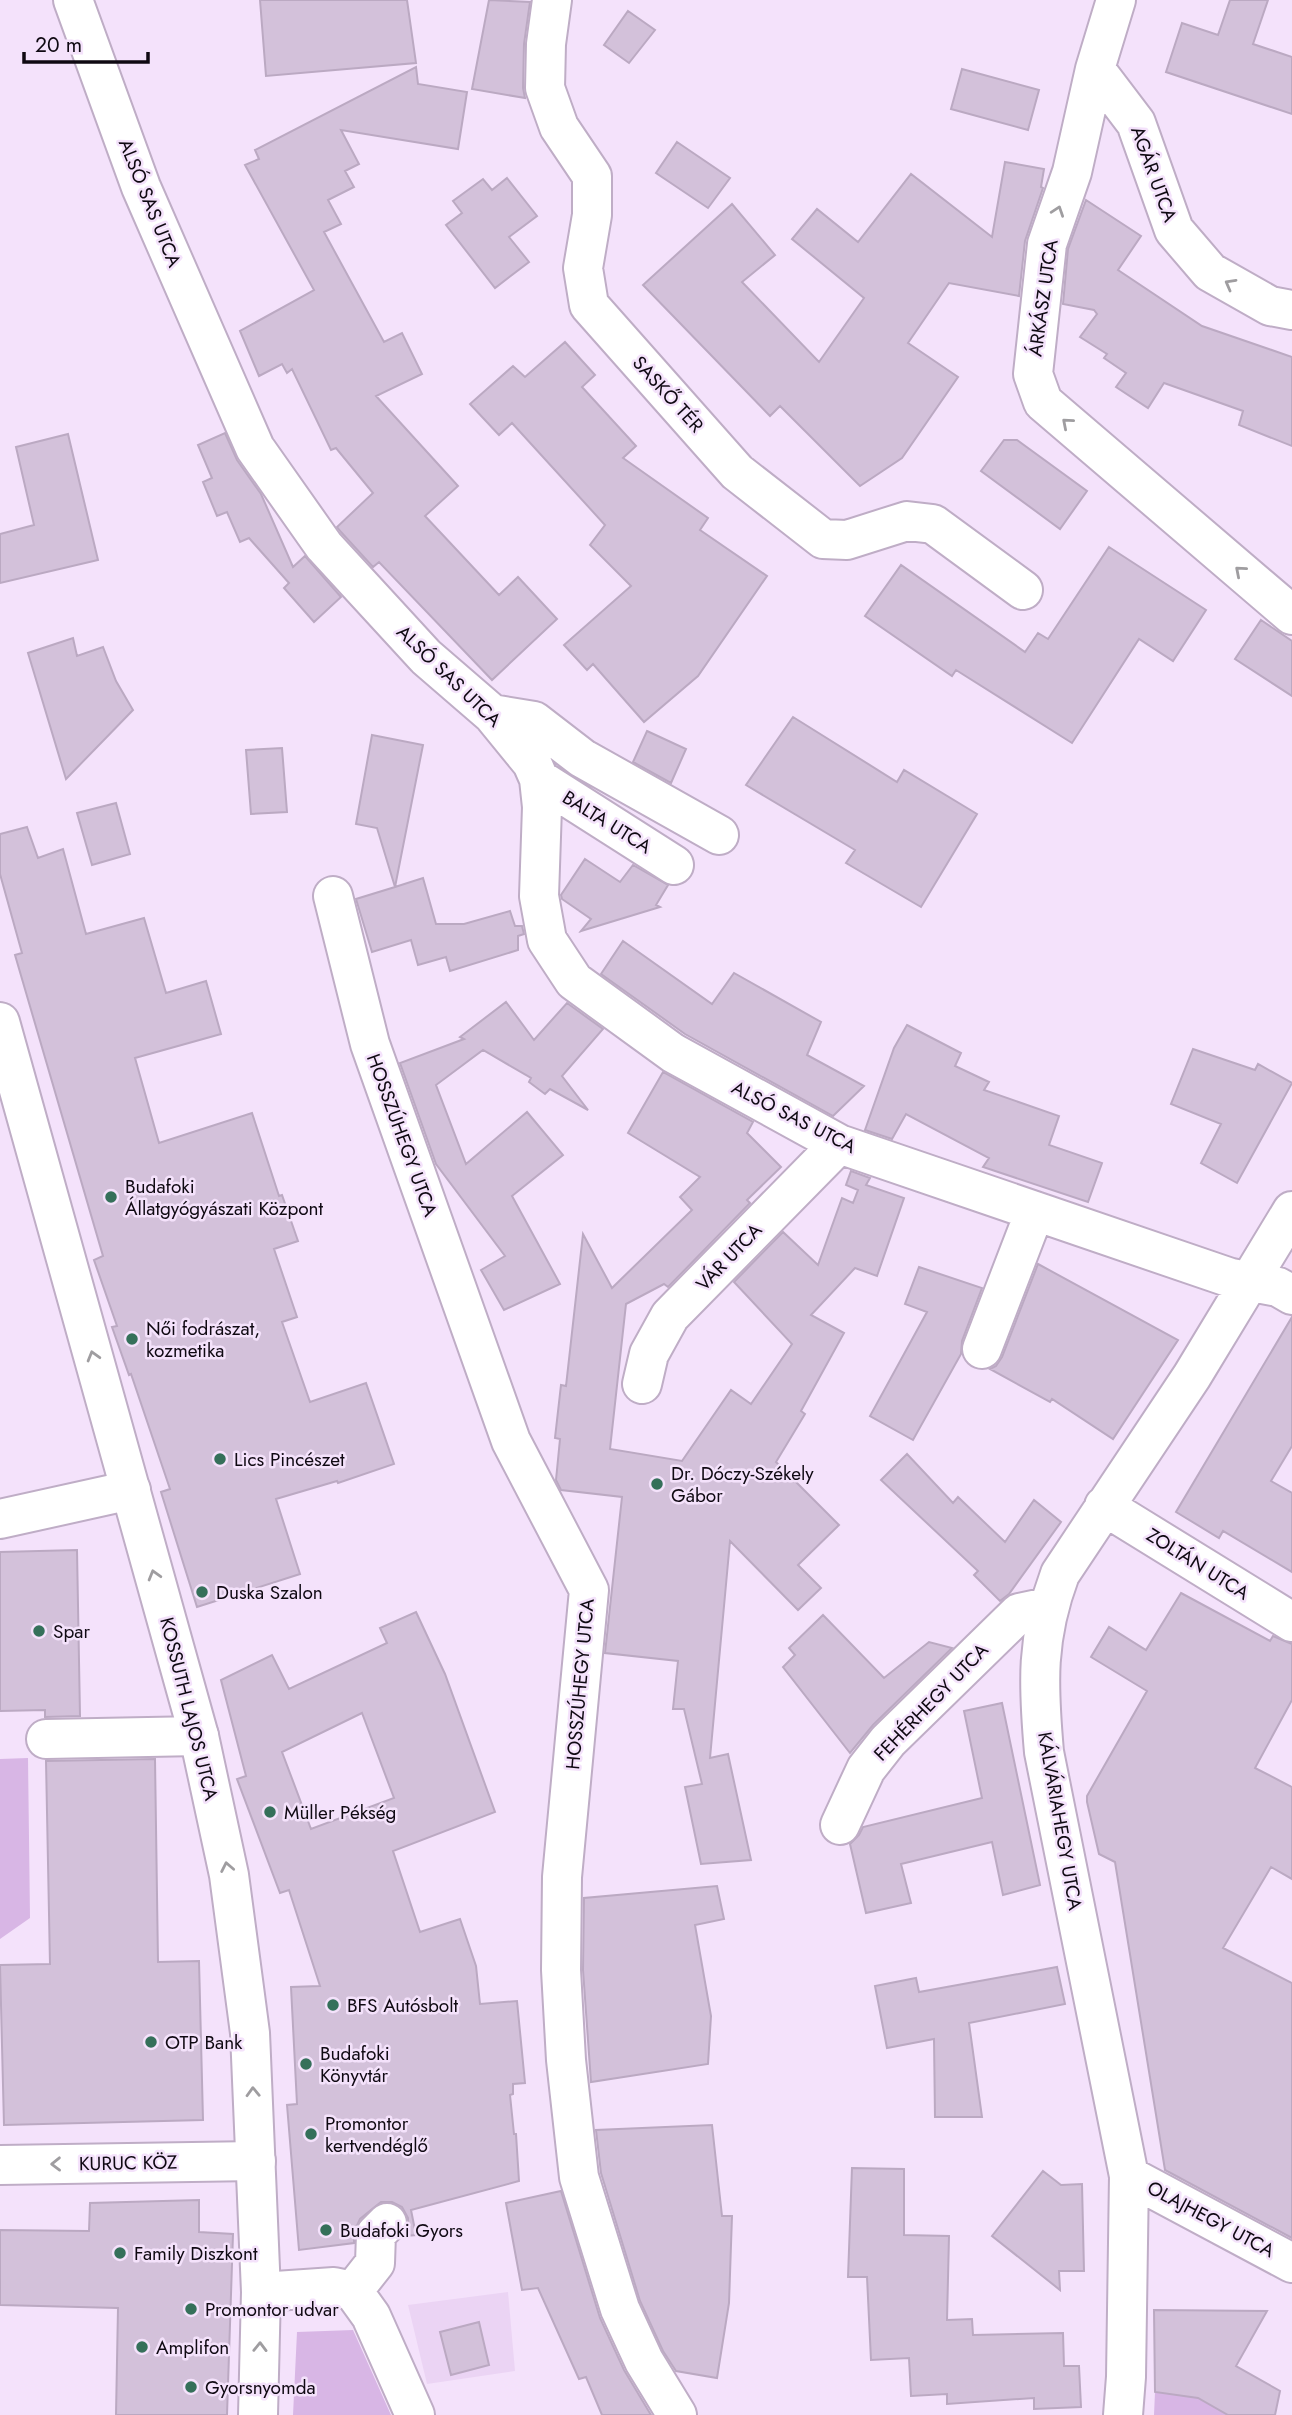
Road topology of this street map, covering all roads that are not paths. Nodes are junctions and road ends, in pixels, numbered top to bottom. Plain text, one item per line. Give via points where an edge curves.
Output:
1 (73, 0) edge
2 (552, 0) edge
3 (1116, 0) edge
4 (1095, 69) junction
5 (1292, 310) edge
6 (1023, 590) dead end
7 (1292, 615) edge
8 (492, 714) junction
9 (540, 779) junction
10 (719, 835) dead end
11 (674, 864) dead end
12 (333, 896) dead end
13 (0, 1022) edge
14 (839, 1144) junction
15 (1035, 1211) junction
16 (1292, 1211) edge
17 (1251, 1282) junction
18 (1292, 1295) edge
19 (982, 1349) dead end
20 (642, 1384) dead end
21 (131, 1490) junction
22 (1104, 1506) junction
23 (0, 1520) edge
24 (1047, 1607) junction
25 (1292, 1622) edge
26 (199, 1736) junction
27 (46, 1739) dead end
28 (840, 1825) dead end
29 (256, 2161) junction
30 (0, 2165) edge
31 (1129, 2176) junction
32 (387, 2223) dead end
33 (1292, 2263) edge
34 (353, 2291) junction
35 (261, 2292) junction
36 (258, 2415) edge
37 (415, 2415) edge
38 (677, 2415) edge
39 (1123, 2415) edge

1 - 8 street, ALSÓ SAS UTCA via 141,187 255,448 324,546 426,657
2 - 6 street, SASKŐ TÉR via 545,88 559,127 592,176 592,215 583,268 589,305 737,472 823,539 847,540 907,520 933,524
3 - 4 street, ÁRKÁSZ UTCA
5 -> 4 street, AGÁR UTCA via 1270,306 1210,272 1174,230 1136,122
7 -> 4 street, ÁRKÁSZ UTCA via 1043,402 1033,374 1047,244 1072,172
8 - 9 street, ALSÓ SAS UTCA
8 - 10 street via 534,721 582,758
9 - 11 street, BALTA UTCA
9 - 14 street, ALSÓ SAS UTCA via 539,895 547,940 574,981 673,1053
12 - 38 street, HOSSZÚHEGY UTCA via 369,1044 511,1441 589,1590 562,1877 561,1970 577,2164 620,2309
21 -> 13 street, KOSSUTH LAJOS UTCA
14 - 15 street, ALSÓ SAS UTCA
14 - 20 street, VÁR UTCA via 670,1316 649,1354
15 - 17 street, ALSÓ SAS UTCA
15 - 19 street
16 - 17 street, KÁLVÁRIAHEGY UTCA
17 - 18 street, ALSÓ SAS UTCA
17 - 22 street, KÁLVÁRIAHEGY UTCA
21 - 23 street
26 -> 21 street, KOSSUTH LAJOS UTCA
22 - 24 street, KÁLVÁRIAHEGY UTCA via 1060,1574
22 - 25 street, ZOLTÁN UTCA
24 - 28 street, FEHÉRHEGY UTCA via 1019,1613 888,1741 866,1769
24 - 31 street, KÁLVÁRIAHEGY UTCA via 1039,1693 1044,1752
26 - 27 street
29 -> 26 street, KOSSUTH LAJOS UTCA via 244,1977 229,1875
29 -> 30 street, KURUC KÖZ
29 - 35 street, KOSSUTH LAJOS UTCA
31 - 33 street, OLAJHEGY UTCA
31 - 39 street, KÁLVÁRIAHEGY UTCA
32 - 34 street via 376,2234 375,2263
34 - 35 street via 334,2287
34 - 37 street via 371,2316
36 -> 35 street, KOSSUTH LAJOS UTCA

